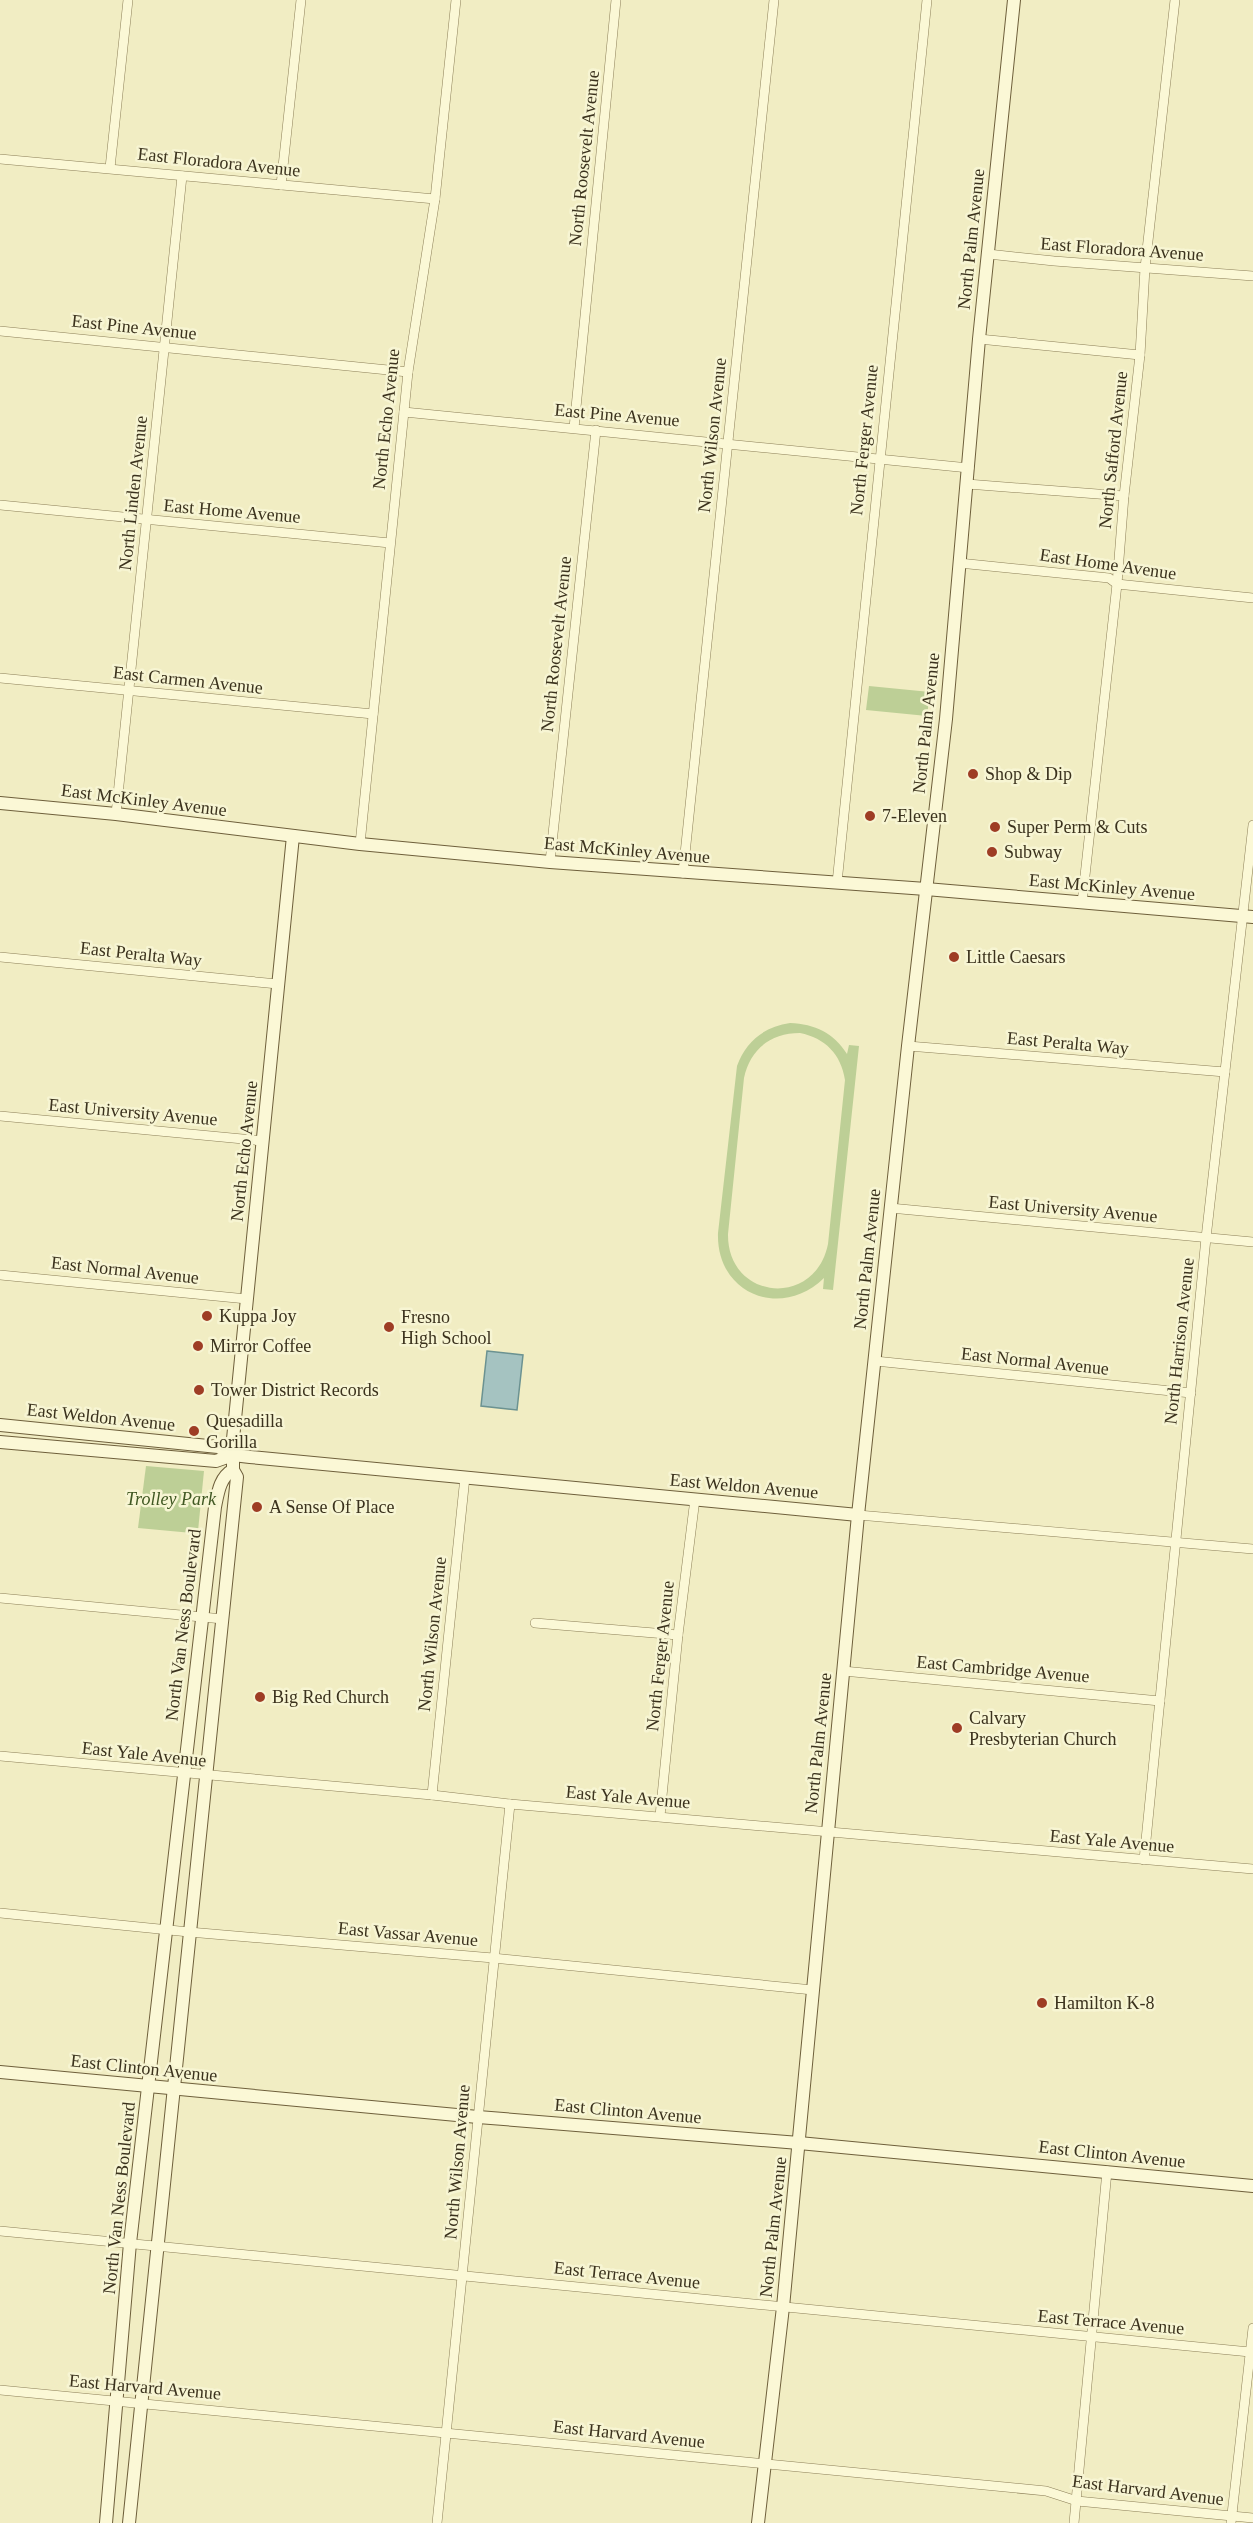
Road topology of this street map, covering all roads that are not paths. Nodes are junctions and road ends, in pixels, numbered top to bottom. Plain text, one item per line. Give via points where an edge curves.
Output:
1 (128, 0) edge
2 (301, 0) edge
3 (456, 0) edge
4 (616, 0) edge
5 (774, 0) edge
6 (927, 0) edge
7 (1014, 0) edge
8 (1175, 0) edge
9 (0, 159) edge
10 (110, 168) junction
11 (182, 176) junction
12 (281, 185) junction
13 (435, 199) junction
14 (988, 254) junction
15 (1145, 267) junction
16 (1253, 276) edge
17 (0, 331) edge
18 (979, 339) junction
19 (164, 347) junction
20 (1140, 355) junction
21 (408, 372) junction
22 (404, 412) junction
23 (574, 428) junction
24 (596, 430) junction
25 (728, 442) junction
26 (879, 458) junction
27 (969, 468) junction
28 (968, 484) junction
29 (1124, 496) junction
30 (0, 504) edge
31 (147, 520) junction
32 (390, 543) junction
33 (959, 563) junction
34 (1117, 584) junction
35 (1253, 598) edge
36 (0, 678) edge
37 (129, 691) junction
38 (373, 714) junction
39 (0, 803) edge
40 (116, 814) junction
41 (1253, 825) edge
42 (293, 836) junction
43 (360, 844) junction
44 (550, 862) junction
45 (683, 873) junction
46 (837, 883) junction
47 (926, 889) junction
48 (1082, 903) junction
49 (1248, 917) edge
50 (0, 957) edge
51 (278, 984) junction
52 (908, 1046) junction
53 (1225, 1072) junction
54 (0, 1116) edge
55 (263, 1141) junction
56 (890, 1208) junction
57 (1206, 1238) junction
58 (1253, 1242) edge
59 (0, 1275) edge
60 (247, 1299) junction
61 (874, 1362) junction
62 (1191, 1393) junction
63 (0, 1425) edge
64 (54, 1431) junction
65 (0, 1442) edge
66 (53, 1447) junction
67 (233, 1455) junction
68 (233, 1470) junction
69 (465, 1477) junction
70 (695, 1499) junction
71 (858, 1515) junction
72 (1174, 1542) junction
73 (1253, 1549) edge
74 (0, 1598) edge
75 (202, 1617) junction
76 (223, 1619) junction
77 (535, 1623) dead end
78 (678, 1635) junction
79 (843, 1671) junction
80 (1160, 1701) junction
81 (0, 1756) edge
82 (183, 1774) junction
83 (206, 1776) junction
84 (432, 1795) junction
85 (510, 1804) junction
86 (660, 1816) junction
87 (827, 1832) junction
88 (1144, 1860) junction
89 (1253, 1869) edge
90 (0, 1913) edge
91 (167, 1930) junction
92 (189, 1932) junction
93 (493, 1958) junction
94 (813, 1990) junction
95 (0, 2072) edge
96 (150, 2086) junction
97 (173, 2089) junction
98 (478, 2117) junction
99 (799, 2143) junction
100 (1107, 2171) junction
101 (1253, 2186) edge
102 (0, 2231) edge
103 (130, 2243) junction
104 (158, 2246) junction
105 (463, 2275) junction
106 (783, 2307) junction
107 (1253, 2328) edge
108 (1093, 2337) junction
109 (1250, 2352) junction
110 (0, 2390) edge
111 (116, 2402) junction
112 (141, 2404) junction
113 (448, 2432) junction
114 (766, 2464) junction
115 (1077, 2501) junction
116 (1253, 2518) edge
117 (1231, 2520) edge
118 (105, 2523) edge
119 (129, 2523) edge
120 (437, 2523) edge
121 (759, 2523) edge
122 (1074, 2523) edge

1 - 10 street
2 - 12 street
3 - 13 street, North Echo Avenue
4 - 23 street, North Roosevelt Avenue
5 - 25 street, North Wilson Avenue
6 - 26 street, North Ferger Avenue
7 - 14 main road, North Palm Avenue
8 - 15 street, North Safford Avenue
9 - 10 street, East Floradora Avenue
10 - 11 street, East Floradora Avenue
11 - 12 street, East Floradora Avenue
11 - 19 street, North Linden Avenue
12 - 13 street, East Floradora Avenue
13 - 21 street, North Echo Avenue
14 - 15 street, East Floradora Avenue
14 - 18 main road, North Palm Avenue
15 - 16 street, East Floradora Avenue
15 - 20 street, North Safford Avenue
17 - 19 street, East Pine Avenue
18 - 20 street
18 - 27 main road, North Palm Avenue
19 - 21 street, East Pine Avenue
19 - 31 street, North Linden Avenue
20 - 29 street, North Safford Avenue
21 - 22 street, North Echo Avenue
22 - 23 street, East Pine Avenue
22 - 32 street, North Echo Avenue
23 - 24 street, East Pine Avenue
24 - 25 street, East Pine Avenue
24 - 44 street, North Roosevelt Avenue
25 - 26 street, East Pine Avenue
25 - 45 street, North Wilson Avenue
26 - 27 street, East Pine Avenue
26 - 46 street, North Ferger Avenue
27 - 28 main road, North Palm Avenue
28 - 29 street
28 - 33 main road, North Palm Avenue
29 - 34 street, North Safford Avenue
30 - 31 street, East Home Avenue
31 - 32 street, East Home Avenue
31 - 37 street, North Linden Avenue
32 - 38 street, North Echo Avenue
33 - 34 street, East Home Avenue via 1109,578
33 - 47 main road, North Palm Avenue
34 - 35 street, East Home Avenue
34 - 48 street, North Safford Avenue
36 - 37 street, East Carmen Avenue
37 - 38 street, East Carmen Avenue
37 - 40 street, North Linden Avenue
38 - 43 street, North Echo Avenue
39 - 40 main road, East McKinley Avenue
40 - 42 main road, East McKinley Avenue
41 - 49 street, North Harrison Avenue
42 - 43 main road, East McKinley Avenue
42 - 51 main road, North Echo Avenue
43 - 44 main road, East McKinley Avenue
44 - 45 main road, East McKinley Avenue
45 - 46 main road, East McKinley Avenue
46 - 47 main road, East McKinley Avenue
47 - 48 main road, East McKinley Avenue
47 - 52 main road, North Palm Avenue
48 - 49 main road, East McKinley Avenue
49 - 53 street, North Harrison Avenue
50 - 51 street, East Peralta Way
51 - 55 main road, North Echo Avenue
52 - 53 street, East Peralta Way
52 - 56 main road, North Palm Avenue
53 - 57 street, North Harrison Avenue
54 - 55 street, East University Avenue
55 - 60 main road, North Echo Avenue
56 - 57 street, East University Avenue
56 - 61 main road, North Palm Avenue
57 - 58 street, East University Avenue
57 - 62 street, North Harrison Avenue
59 - 60 street, East Normal Avenue
60 - 67 main road, North Echo Avenue
61 - 62 street, East Normal Avenue
61 - 71 main road, North Palm Avenue
62 - 72 street, North Harrison Avenue
63 - 64 main road, East Weldon Avenue
64 - 66 main road
64 - 67 main road, East Weldon Avenue via 218,1447
65 - 66 main road, East Weldon Avenue
66 - 67 main road, East Weldon Avenue via 216,1461
67 - 68 main road, North Echo Avenue
67 - 69 main road, East Weldon Avenue
68 - 75 main road, North Van Ness Boulevard via 225,1474 218,1491
68 - 76 main road, North Van Ness Boulevard via 237,1477
69 - 70 main road, East Weldon Avenue
69 - 84 street, North Wilson Avenue
70 - 71 main road, East Weldon Avenue
70 - 78 street, North Ferger Avenue
71 - 72 street, East Weldon Avenue
71 - 79 main road, North Palm Avenue
72 - 73 street, East Weldon Avenue
72 - 80 street, North Harrison Avenue
74 - 75 street
75 - 76 street
75 - 82 main road, North Van Ness Boulevard
76 - 83 main road, North Van Ness Boulevard
77 - 78 street
78 - 86 street, North Ferger Avenue
79 - 80 street, East Cambridge Avenue
79 - 87 main road, North Palm Avenue
80 - 88 street, North Harrison Avenue
81 - 82 street, East Yale Avenue
82 - 83 street, East Yale Avenue
82 - 91 main road, North Van Ness Boulevard
83 - 84 street, East Yale Avenue
83 - 92 main road, North Van Ness Boulevard
84 - 85 street, East Yale Avenue
85 - 86 street, East Yale Avenue
85 - 93 street, North Wilson Avenue
86 - 87 street, East Yale Avenue
87 - 88 street, East Yale Avenue
87 - 94 main road, North Palm Avenue
88 - 89 street, East Yale Avenue
90 - 91 street, East Vassar Avenue
91 - 92 street, East Vassar Avenue
91 - 96 main road, North Van Ness Boulevard
92 - 93 street, East Vassar Avenue
92 - 97 main road, North Van Ness Boulevard
93 - 94 street, East Vassar Avenue
93 - 98 street, North Wilson Avenue
94 - 99 main road, North Palm Avenue
95 - 96 main road, East Clinton Avenue
96 - 97 main road, East Clinton Avenue
96 - 103 main road, North Van Ness Boulevard
97 - 98 main road, East Clinton Avenue
97 - 104 main road, North Van Ness Boulevard
98 - 99 main road, East Clinton Avenue
98 - 105 street, North Wilson Avenue
99 - 100 main road, East Clinton Avenue
99 - 106 main road, North Palm Avenue
100 - 101 main road, East Clinton Avenue
100 - 108 street
102 - 103 street, East Terrace Avenue
103 - 104 street, East Terrace Avenue
103 - 111 main road, North Van Ness Boulevard
104 - 105 street, East Terrace Avenue
104 - 112 main road, North Van Ness Boulevard
105 - 106 street, East Terrace Avenue
105 - 113 street, North Wilson Avenue
106 - 108 street, East Terrace Avenue
106 - 114 main road, North Palm Avenue
107 - 109 street
108 - 109 street, East Terrace Avenue
108 - 115 street
109 - 117 street
110 - 111 street, East Harvard Avenue
111 - 112 street, East Harvard Avenue
111 - 118 main road, North Van Ness Boulevard
112 - 113 street, East Harvard Avenue
112 - 119 main road, North Van Ness Boulevard
113 - 114 street, East Harvard Avenue
113 - 120 street, North Wilson Avenue
114 - 115 street, East Harvard Avenue via 1046,2491
114 - 121 main road, North Palm Avenue
115 - 117 street, East Harvard Avenue
115 - 122 street
116 - 117 street, East Harvard Avenue

